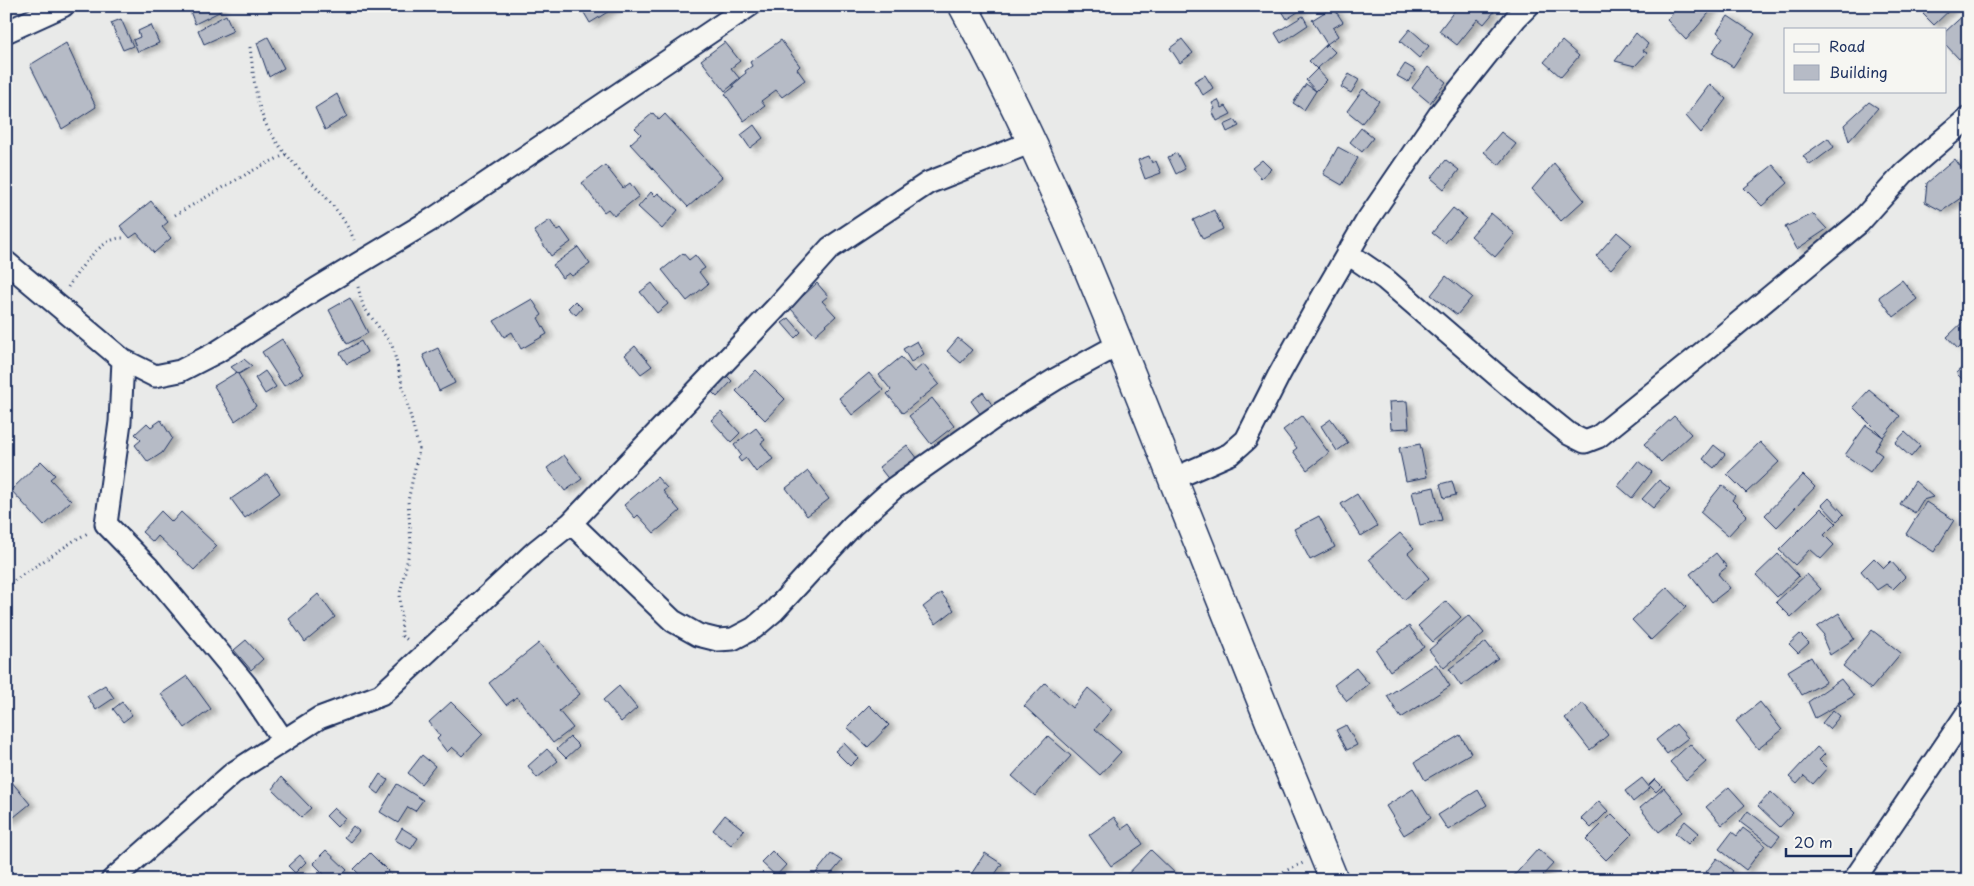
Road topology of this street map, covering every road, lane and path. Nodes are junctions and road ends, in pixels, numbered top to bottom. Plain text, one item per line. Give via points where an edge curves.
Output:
1 (63, 6) edge
2 (749, 6) edge
3 (963, 6) edge
4 (1528, 6) edge
5 (6, 32) edge
6 (250, 47) dead end
7 (1968, 118) edge
8 (1032, 142) junction
9 (287, 154) junction
10 (175, 215) dead end
11 (122, 238) dead end
12 (1346, 253) junction
13 (6, 262) edge
14 (358, 264) junction
15 (67, 288) dead end
16 (1120, 344) junction
17 (123, 360) junction
18 (1173, 479) junction
19 (571, 523) junction
20 (106, 524) junction
21 (6, 586) edge
22 (426, 652) junction
23 (1968, 712) edge
24 (283, 740) junction
25 (1324, 854) junction
26 (112, 880) edge
27 (1265, 880) edge
28 (1334, 880) edge
29 (1854, 880) edge

1 - 5 street
2 - 14 street via 436,217
3 - 8 highway
4 - 12 street via 1439,114
6 - 9 path via 257,100 271,135
7 - 12 street via 1904,174 1859,223 1666,382 1598,436 1585,442 1569,434 1507,384 1385,279
8 - 16 highway
8 - 19 street via 928,183 830,248
9 - 10 path
9 - 14 path via 348,224 361,256
11 - 15 path via 102,244
12 - 18 street via 1246,440 1230,454
13 - 17 street
14 - 17 street via 217,352 180,371 155,376
14 - 22 path via 363,306 392,345 419,449 408,501 411,544 400,593 402,636
16 - 18 highway
16 - 19 street via 1001,413 894,488 852,526 774,611 754,628 733,639 718,640 698,635 673,621
17 - 20 street via 120,422
18 - 25 highway
19 - 22 street
20 - 21 path via 75,540
20 - 24 street via 148,567 246,685
22 - 24 street via 381,695 319,718
23 - 29 street
24 - 26 street via 233,773
25 - 27 path
25 - 28 highway

